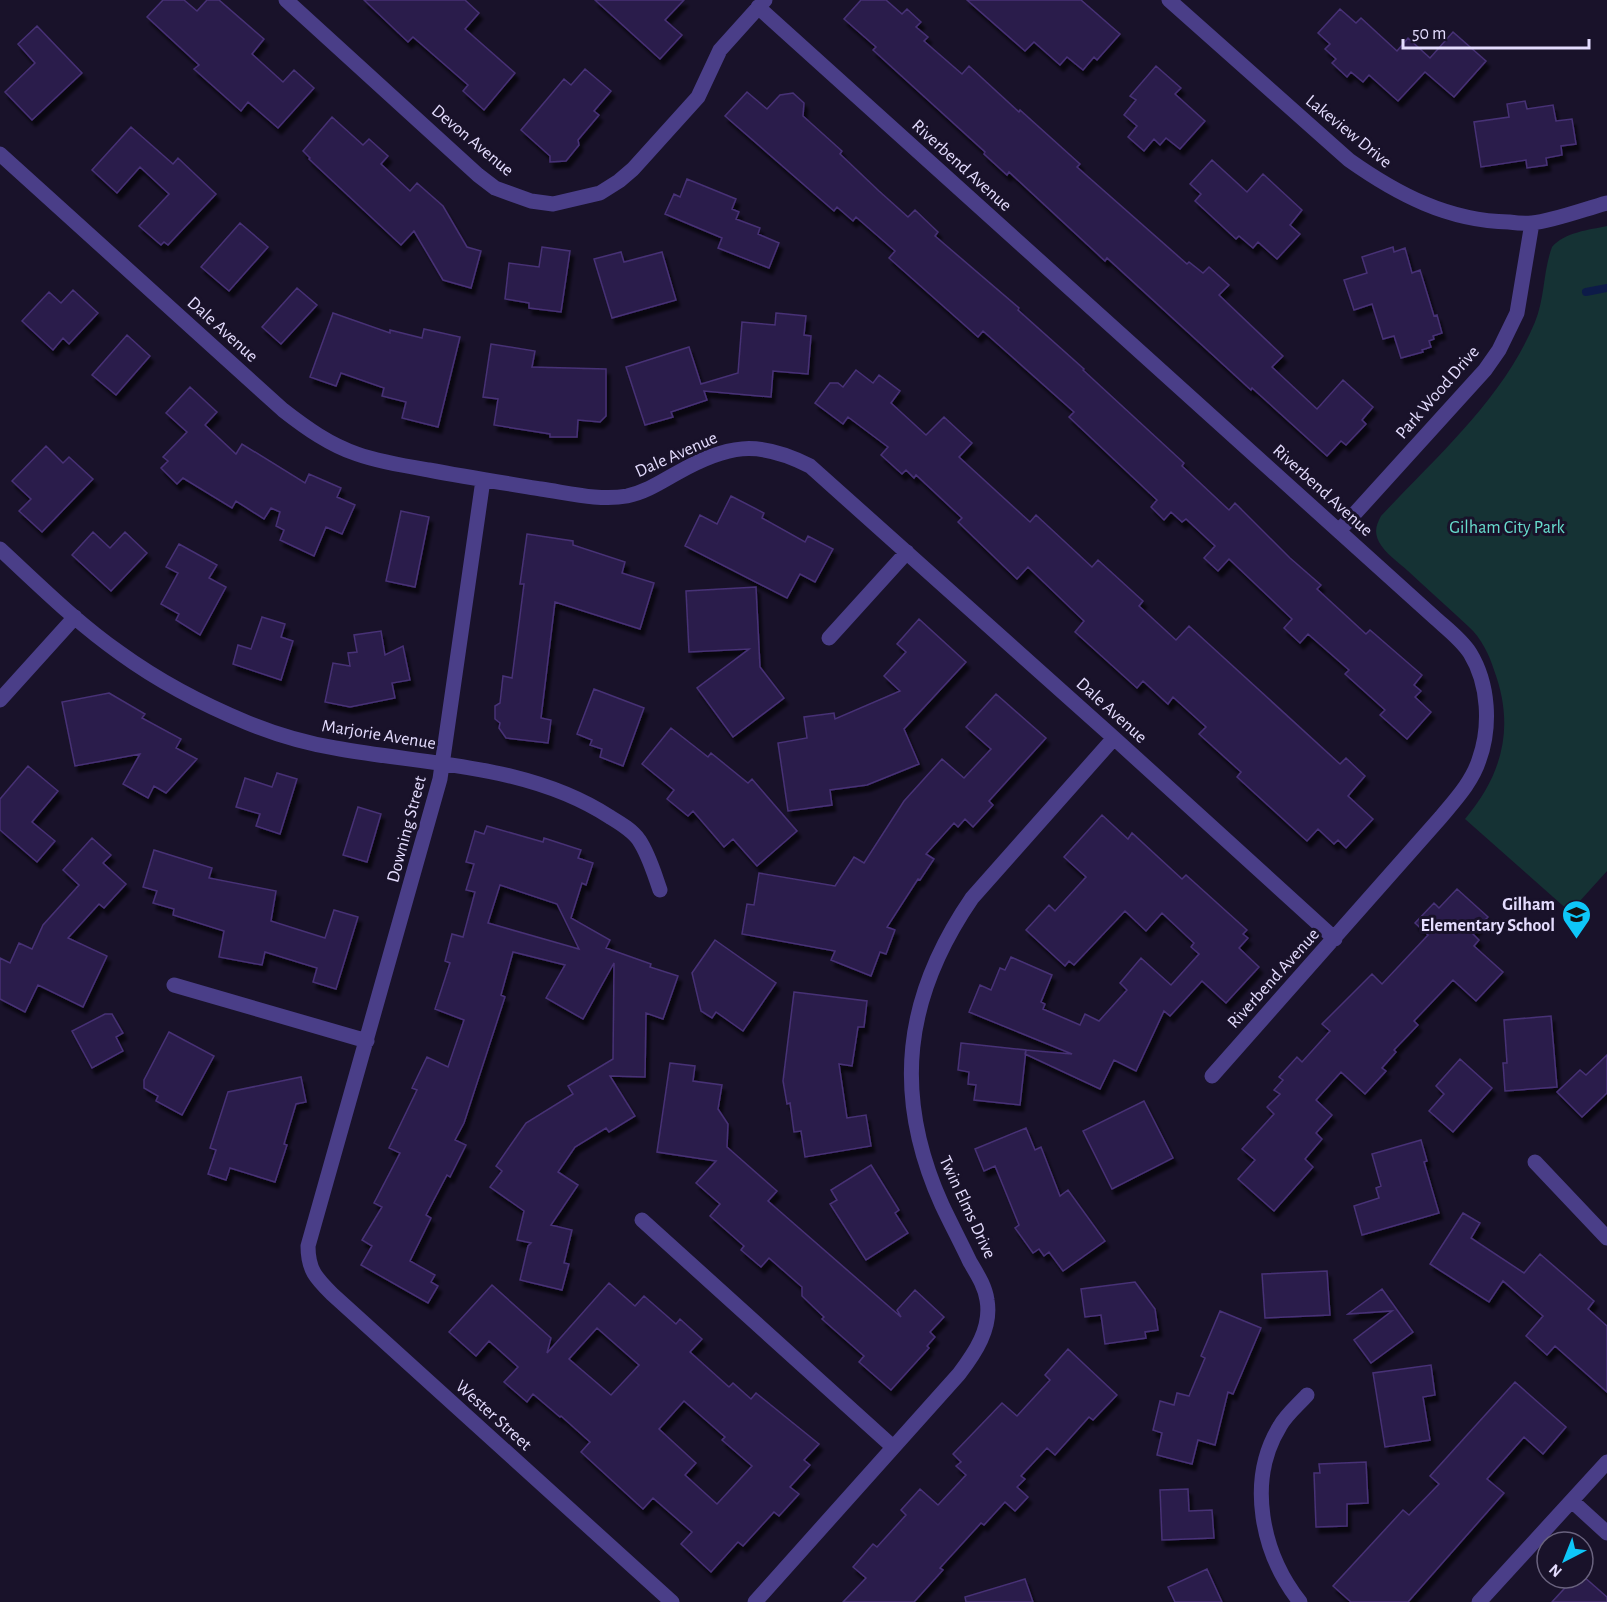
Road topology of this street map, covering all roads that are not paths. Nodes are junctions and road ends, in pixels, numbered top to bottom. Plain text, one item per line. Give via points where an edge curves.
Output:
1 (286, 0) edge
2 (1169, 0) edge
3 (761, 4) edge
4 (0, 154) edge
5 (1607, 203) edge
6 (1532, 223) junction
7 (483, 480) junction
8 (1340, 531) junction
9 (0, 549) edge
10 (907, 552) junction
11 (75, 617) junction
12 (829, 638) dead end
13 (0, 700) edge
14 (1114, 738) junction
15 (444, 764) junction
16 (660, 890) dead end
17 (1335, 939) junction
18 (174, 985) dead end
19 (367, 1041) junction
20 (1212, 1076) dead end
21 (1535, 1162) dead end
22 (642, 1220) dead end
23 (1607, 1238) edge
24 (308, 1246) joint
25 (1307, 1395) dead end
26 (893, 1447) junction
27 (1607, 1462) edge
28 (1572, 1501) junction
29 (1607, 1533) edge
30 (672, 1602) edge
31 (755, 1602) edge
32 (1300, 1602) edge
33 (1479, 1602) edge

1 - 3 street, Devon Avenue via 495,188 553,204 600,193 633,169 698,97 720,50
2 - 6 street, Lakeview Drive via 1348,160 1382,183 1451,214 1491,222
3 - 8 street, Riverbend Avenue
4 - 7 street, Dale Avenue via 304,427 356,454 381,462
5 - 6 street, Lakeview Drive
6 - 8 street, Park Wood Drive via 1516,313 1499,350
7 - 10 street, Dale Avenue via 604,498 626,496 647,490 714,455 739,448 762,448 787,454 810,466
7 - 15 street, Downing Street
8 - 17 street, Riverbend Avenue via 1470,654 1483,685 1487,717 1479,760 1461,792
9 - 11 street, Marjorie Avenue
10 - 12 street
10 - 14 street, Dale Avenue
11 - 13 street
11 - 15 street, Marjorie Avenue via 149,673 250,724 333,748
14 - 17 street, Dale Avenue
14 - 26 street, Twin Elms Drive via 972,898 932,968 920,1005 912,1047 915,1121 935,1190 981,1283 987,1300 987,1320 982,1338 959,1374
15 - 16 street, Marjorie Avenue via 543,786 595,807 638,838
15 - 19 street, Downing Street
17 - 20 street, Riverbend Avenue
18 - 19 street
19 - 24 street, Downing Street
21 - 23 street
22 - 26 street
24 - 30 street, Wester Street via 312,1272 332,1294
25 - 32 street via 1280,1424 1262,1470 1262,1514 1269,1544 1278,1570
26 - 31 street, Twin Elms Drive
27 - 28 street
28 - 29 street
28 - 33 street

